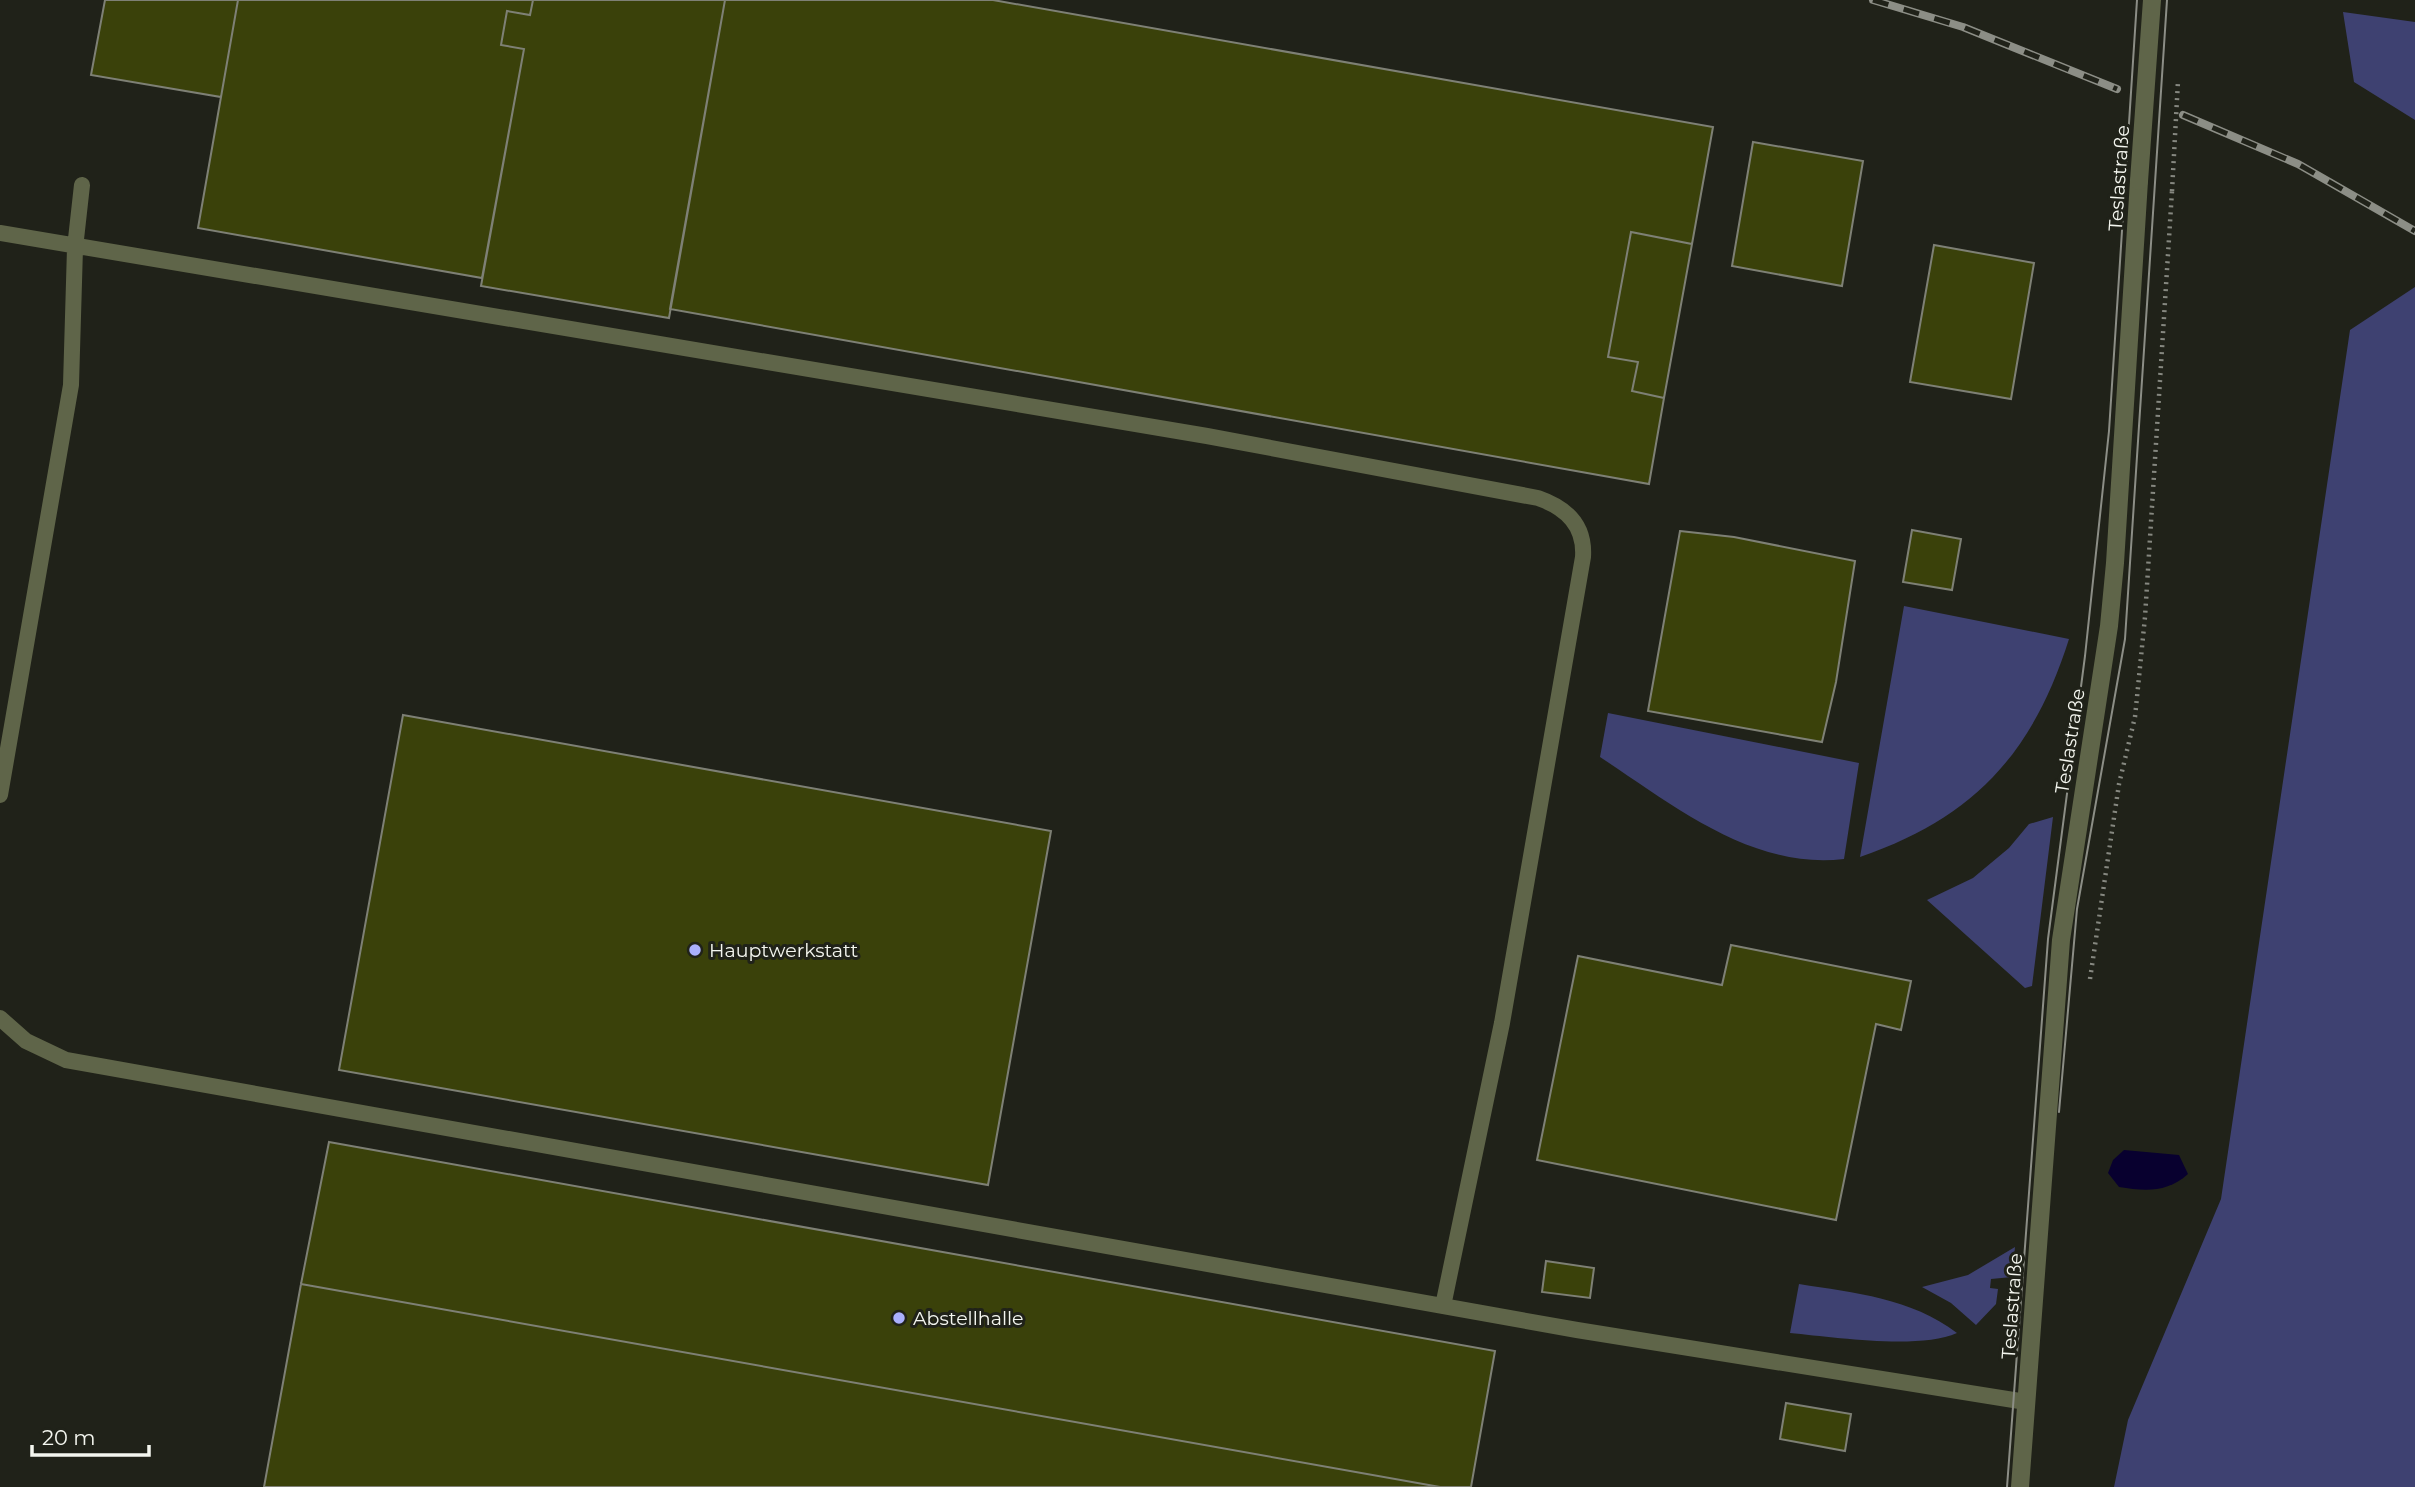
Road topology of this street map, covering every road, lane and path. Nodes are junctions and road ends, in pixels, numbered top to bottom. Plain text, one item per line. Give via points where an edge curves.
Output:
1 (2152, 0) edge
2 (2179, 68) dead end
3 (82, 185) dead end
4 (0, 233) edge
5 (75, 248) junction
6 (0, 794) edge
7 (2089, 986) dead end
8 (0, 1018) edge
9 (1443, 1307) junction
10 (2026, 1402) junction
11 (2020, 1487) edge

1 - 10 street, Teslastraße, bridge via 2115,563 2061,940
2 - 7 path, bridge via 2144,630 2135,717 2119,784
3 - 5 lane
4 - 5 lane
5 - 6 lane via 71,385
5 - 9 lane via 1207,436 1538,498 1562,509 1582,536 1583,557 1502,1023
8 - 9 lane via 26,1041 66,1060
9 - 10 lane
10 - 11 street, Teslastraße

